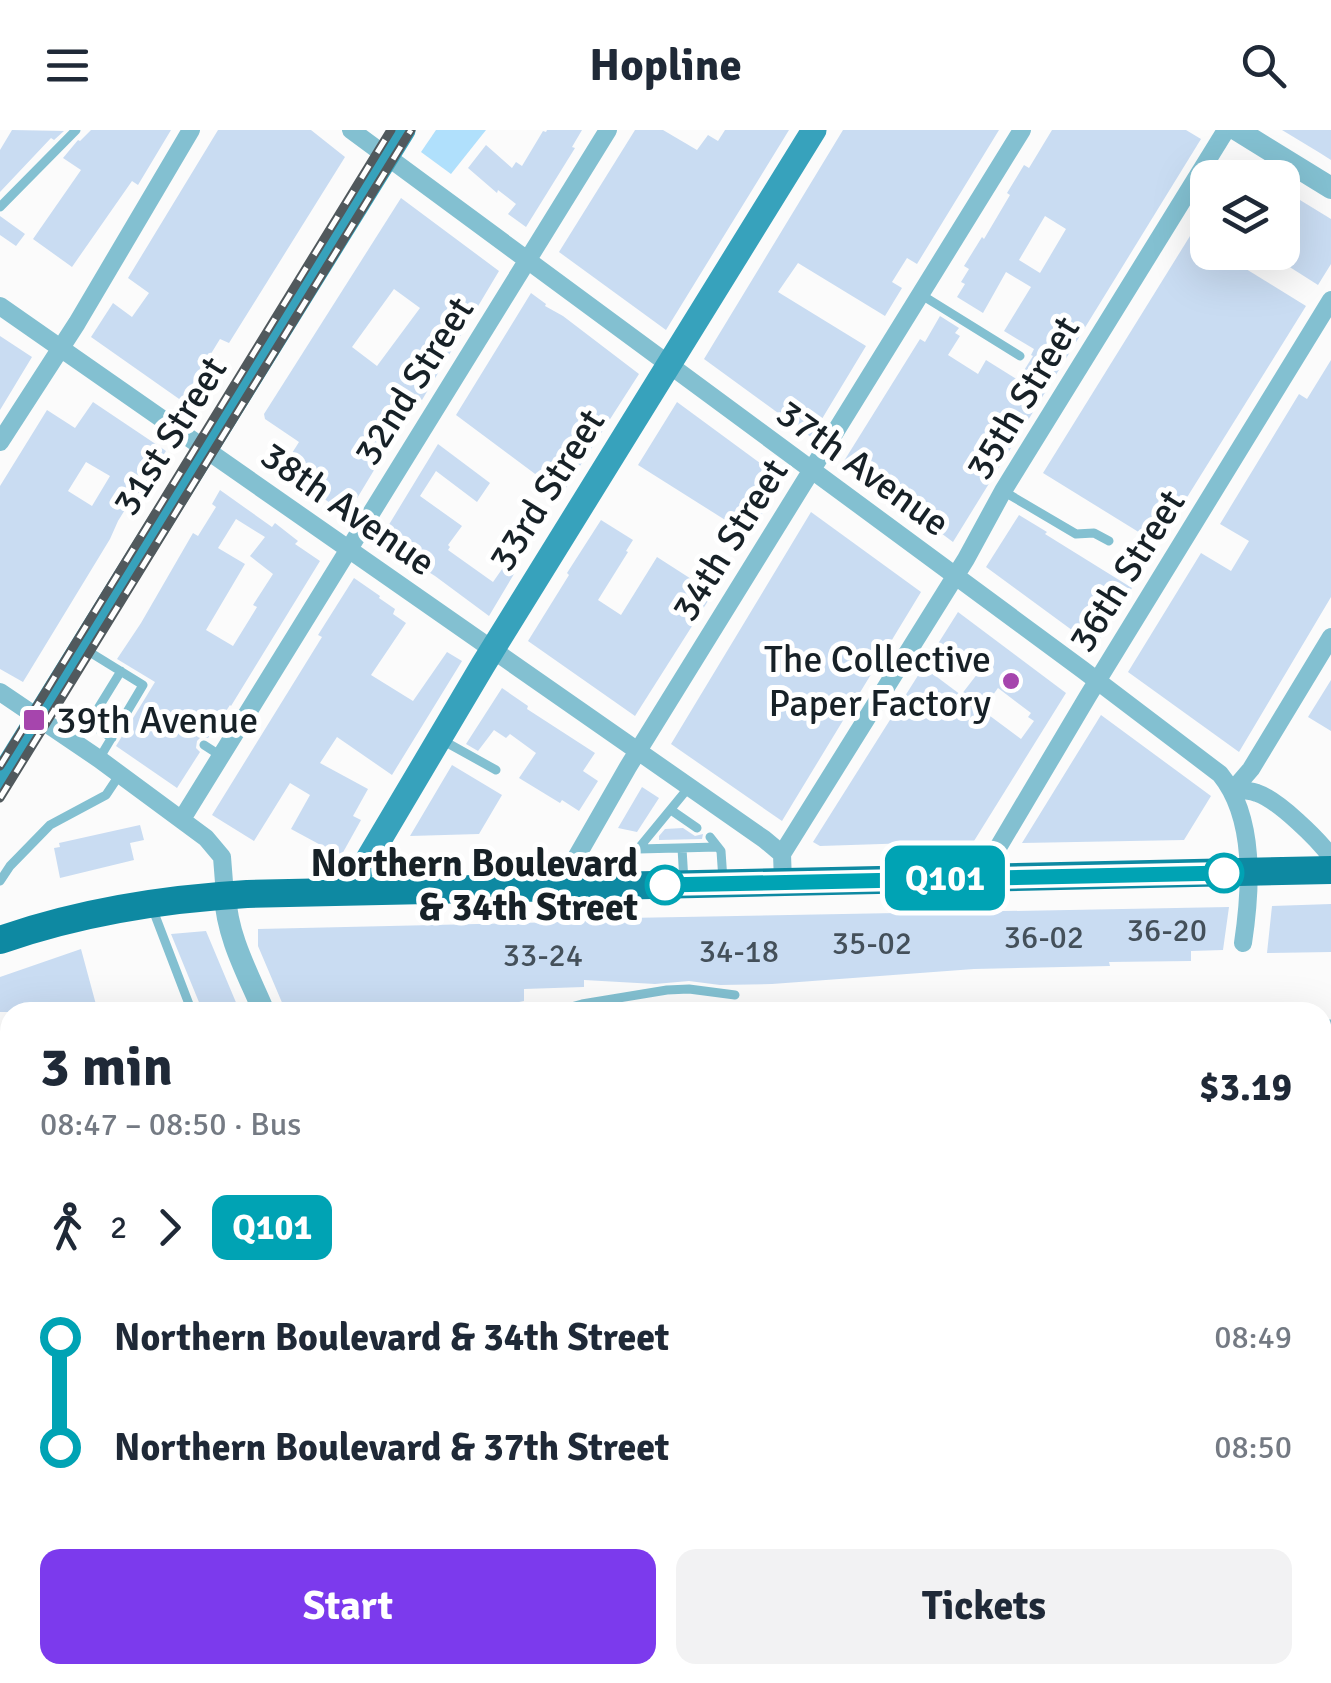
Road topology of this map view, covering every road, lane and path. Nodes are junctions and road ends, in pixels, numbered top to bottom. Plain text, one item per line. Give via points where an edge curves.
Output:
1 (76, 130) edge
2 (191, 130) edge
3 (351, 130) edge
4 (403, 130) edge
5 (608, 130) edge
6 (814, 130) edge
7 (1022, 130) edge
8 (1226, 130) edge
9 (1237, 130) edge
10 (387, 156) junction
11 (1331, 188) edge
12 (0, 207) edge
13 (528, 260) junction
14 (920, 294) junction
15 (1331, 300) edge
16 (0, 306) edge
17 (60, 348) junction
18 (1020, 356) dead end
19 (669, 364) junction
20 (199, 419) dead end
21 (190, 423) dead end
22 (0, 442) edge
23 (206, 449) junction
24 (811, 470) junction
25 (1002, 492) junction
26 (1109, 541) dead end
27 (348, 549) junction
28 (955, 576) junction
29 (1331, 637) edge
30 (83, 648) junction
31 (492, 650) junction
32 (121, 671) junction
33 (1098, 681) junction
34 (0, 692) edge
35 (39, 719) junction
36 (112, 738) junction
37 (440, 739) junction
38 (204, 745) dead end
39 (638, 751) junction
40 (221, 756) junction
41 (99, 759) junction
42 (496, 770) dead end
43 (120, 774) junction
44 (0, 780) edge
45 (689, 786) junction
46 (1233, 790) junction
47 (671, 810) junction
48 (182, 819) junction
49 (697, 828) dead end
50 (710, 837) dead end
51 (718, 847) junction
52 (682, 848) junction
53 (638, 849) junction
54 (1331, 857) edge
55 (782, 868) junction
56 (1331, 870) edge
57 (1247, 872) junction
58 (980, 878) junction
59 (0, 881) edge
60 (724, 883) junction
61 (684, 884) junction
62 (632, 886) junction
63 (568, 887) junction
64 (349, 892) junction
65 (226, 895) junction
66 (150, 902) junction
67 (0, 940) edge
68 (1243, 943) dead end
69 (735, 995) dead end
70 (188, 1002) edge
71 (260, 1002) edge
72 (594, 1002) edge

1 - 12 lane
2 - 17 street
3 - 10 street, 37th Avenue
4 - 10 main road, 31st Street
5 - 13 street, 32nd Street
6 - 19 main road, 33rd Street
7 - 14 street, 34th Street
8 - 25 street, 35th Street
9 - 11 street
10 - 13 street, 37th Avenue
10 - 23 main road, 31st Street
13 - 19 street, 37th Avenue
13 - 27 street, 32nd Street
14 - 18 lane
14 - 24 street, 34th Street
15 - 33 street, 36th Street
16 - 17 street, 38th Avenue
17 - 22 street
17 - 23 street, 38th Avenue
19 - 24 street, 37th Avenue
19 - 31 main road, 33rd Street
20 - 21 path
23 - 27 street, 38th Avenue
23 - 30 main road, 31st Street
24 - 28 street, 37th Avenue
24 - 39 street, 34th Street
25 - 26 lane via 1076,534
25 - 28 street, 35th Street
27 - 31 street, 38th Avenue
27 - 40 street, 32nd Street
28 - 33 street, 37th Avenue
28 - 55 street, 35th Street
29 - 46 street
30 - 32 lane
30 - 35 main road, 31st Street
31 - 37 main road, 33rd Street
31 - 39 street, 38th Avenue
32 - 36 lane via 143,685
32 - 36 lane via 89,723
33 - 46 street, 37th Avenue
33 - 58 street, 36th Street
34 - 35 street
35 - 41 street
35 - 44 main road, 31st Street
36 - 41 lane
37 - 42 lane
37 - 64 main road, 33rd Street
38 - 40 lane
39 - 45 street, 38th Avenue
39 - 63 street, 34th Street via 577,856
40 - 48 street, 32nd Street
41 - 43 street
43 - 48 street
43 - 59 lane via 106,795 50,825
45 - 47 lane
45 - 55 street, 38th Avenue
46 - 54 street, 37th Avenue via 1264,796
46 - 57 street
47 - 49 lane
47 - 53 lane
48 - 65 street via 218,851
50 - 51 lane
51 - 52 lane
51 - 60 lane
52 - 53 lane
52 - 61 lane
53 - 62 lane via 630,855
55 - 58 main road
55 - 60 main road
56 - 57 main road
57 - 58 main road
57 - 68 street
60 - 61 main road
61 - 62 main road
62 - 63 main road
63 - 64 main road
64 - 65 main road
65 - 66 main road
65 - 71 street via 230,932
66 - 67 main road
66 - 70 lane
69 - 72 lane via 667,990

